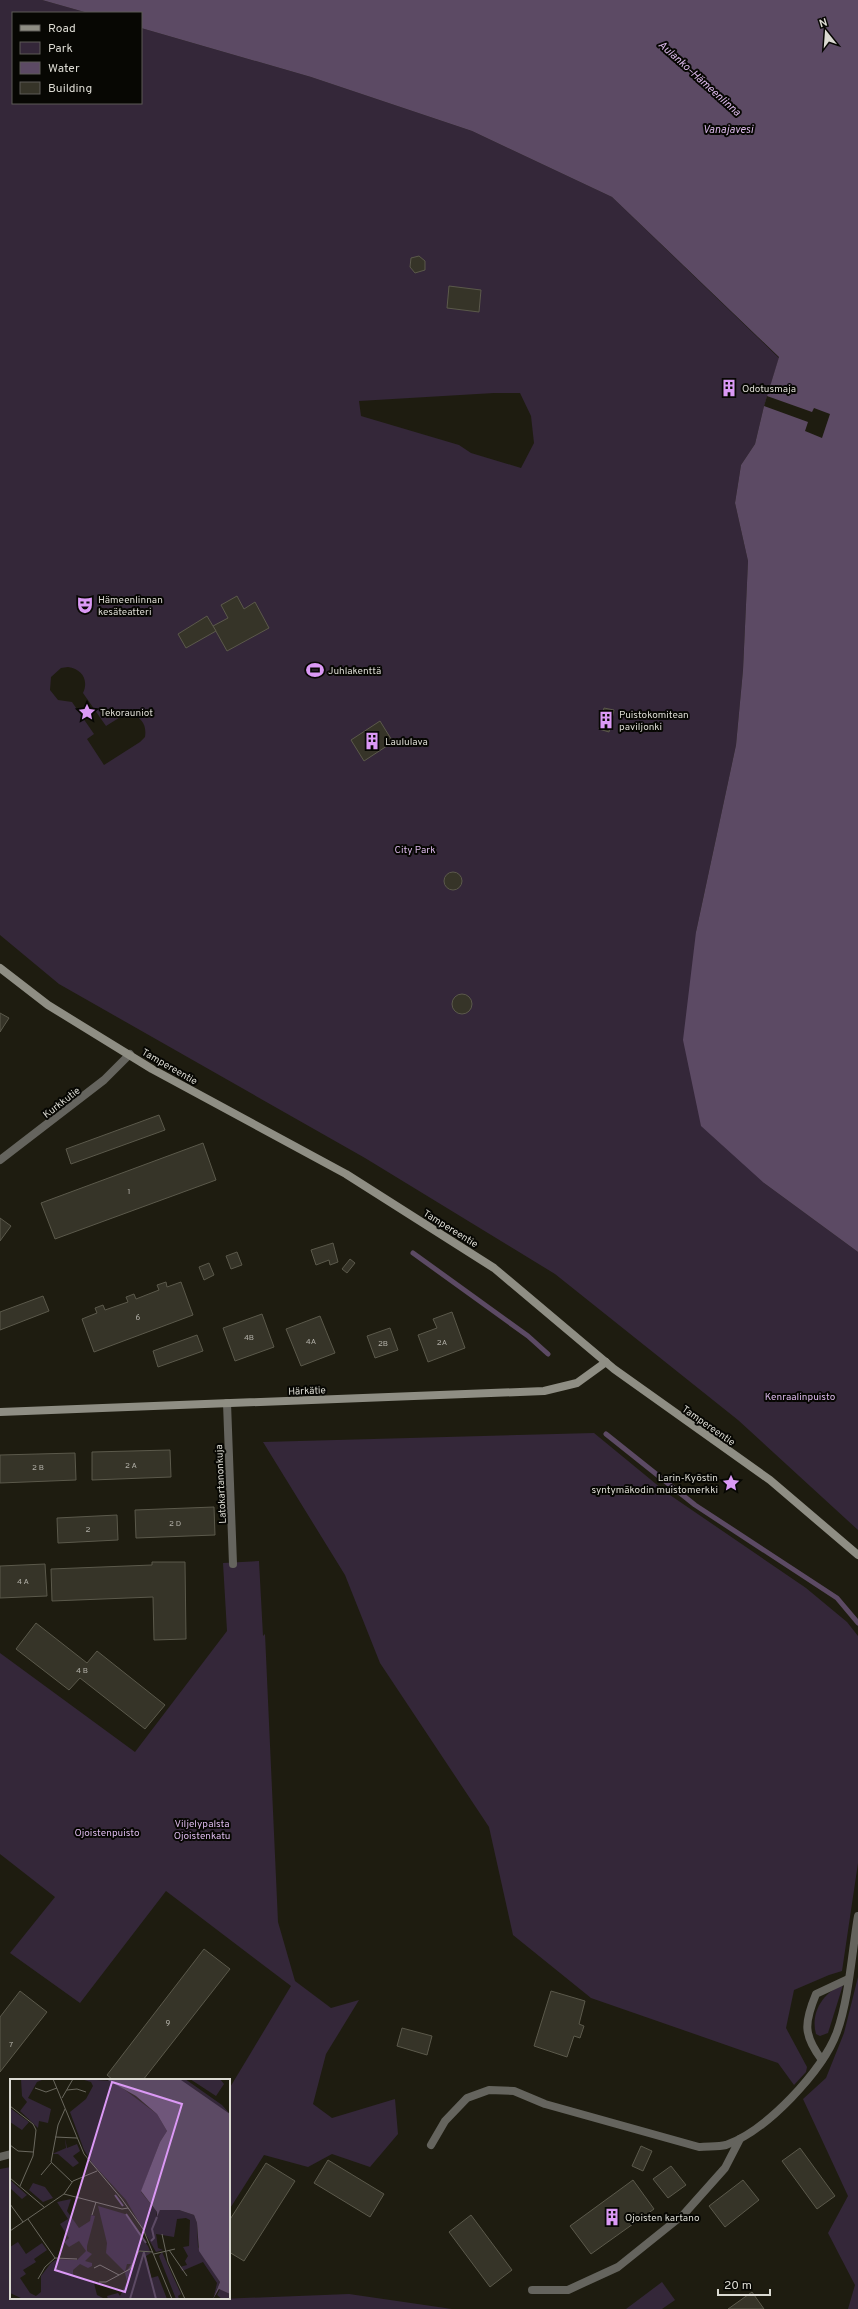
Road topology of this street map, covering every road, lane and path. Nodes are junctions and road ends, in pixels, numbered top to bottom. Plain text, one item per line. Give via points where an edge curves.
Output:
1 (0, 968) edge
2 (130, 1054) junction
3 (0, 1160) edge
4 (606, 1362) junction
5 (227, 1403) junction
6 (0, 1412) edge
7 (858, 1555) edge
8 (233, 1564) dead end
9 (858, 1916) edge
10 (848, 1979) junction
11 (822, 2060) junction
12 (740, 2139) junction
13 (431, 2145) dead end
14 (10, 2154) edge
15 (0, 2156) edge
16 (532, 2290) dead end

1 - 2 main road, Tampereentie via 48,1005
2 - 3 street, Kurkkutie via 104,1080
2 - 4 main road, Tampereentie via 346,1174 494,1268
4 - 5 main road, Härkätie via 577,1384 544,1391
4 - 7 main road, Tampereentie via 770,1480
5 - 6 main road, Härkätie
5 - 8 street, Latokartanonkuja
9 - 10 street
10 - 11 street via 837,2033
10 - 11 street via 816,1994 809,2010 807,2023 810,2044
11 - 12 street via 814,2074 770,2118
12 - 13 street via 725,2145 699,2147 545,2104 514,2091 489,2090 467,2098 445,2121
12 - 16 street via 725,2168 684,2214 618,2267 568,2290
14 - 15 street

